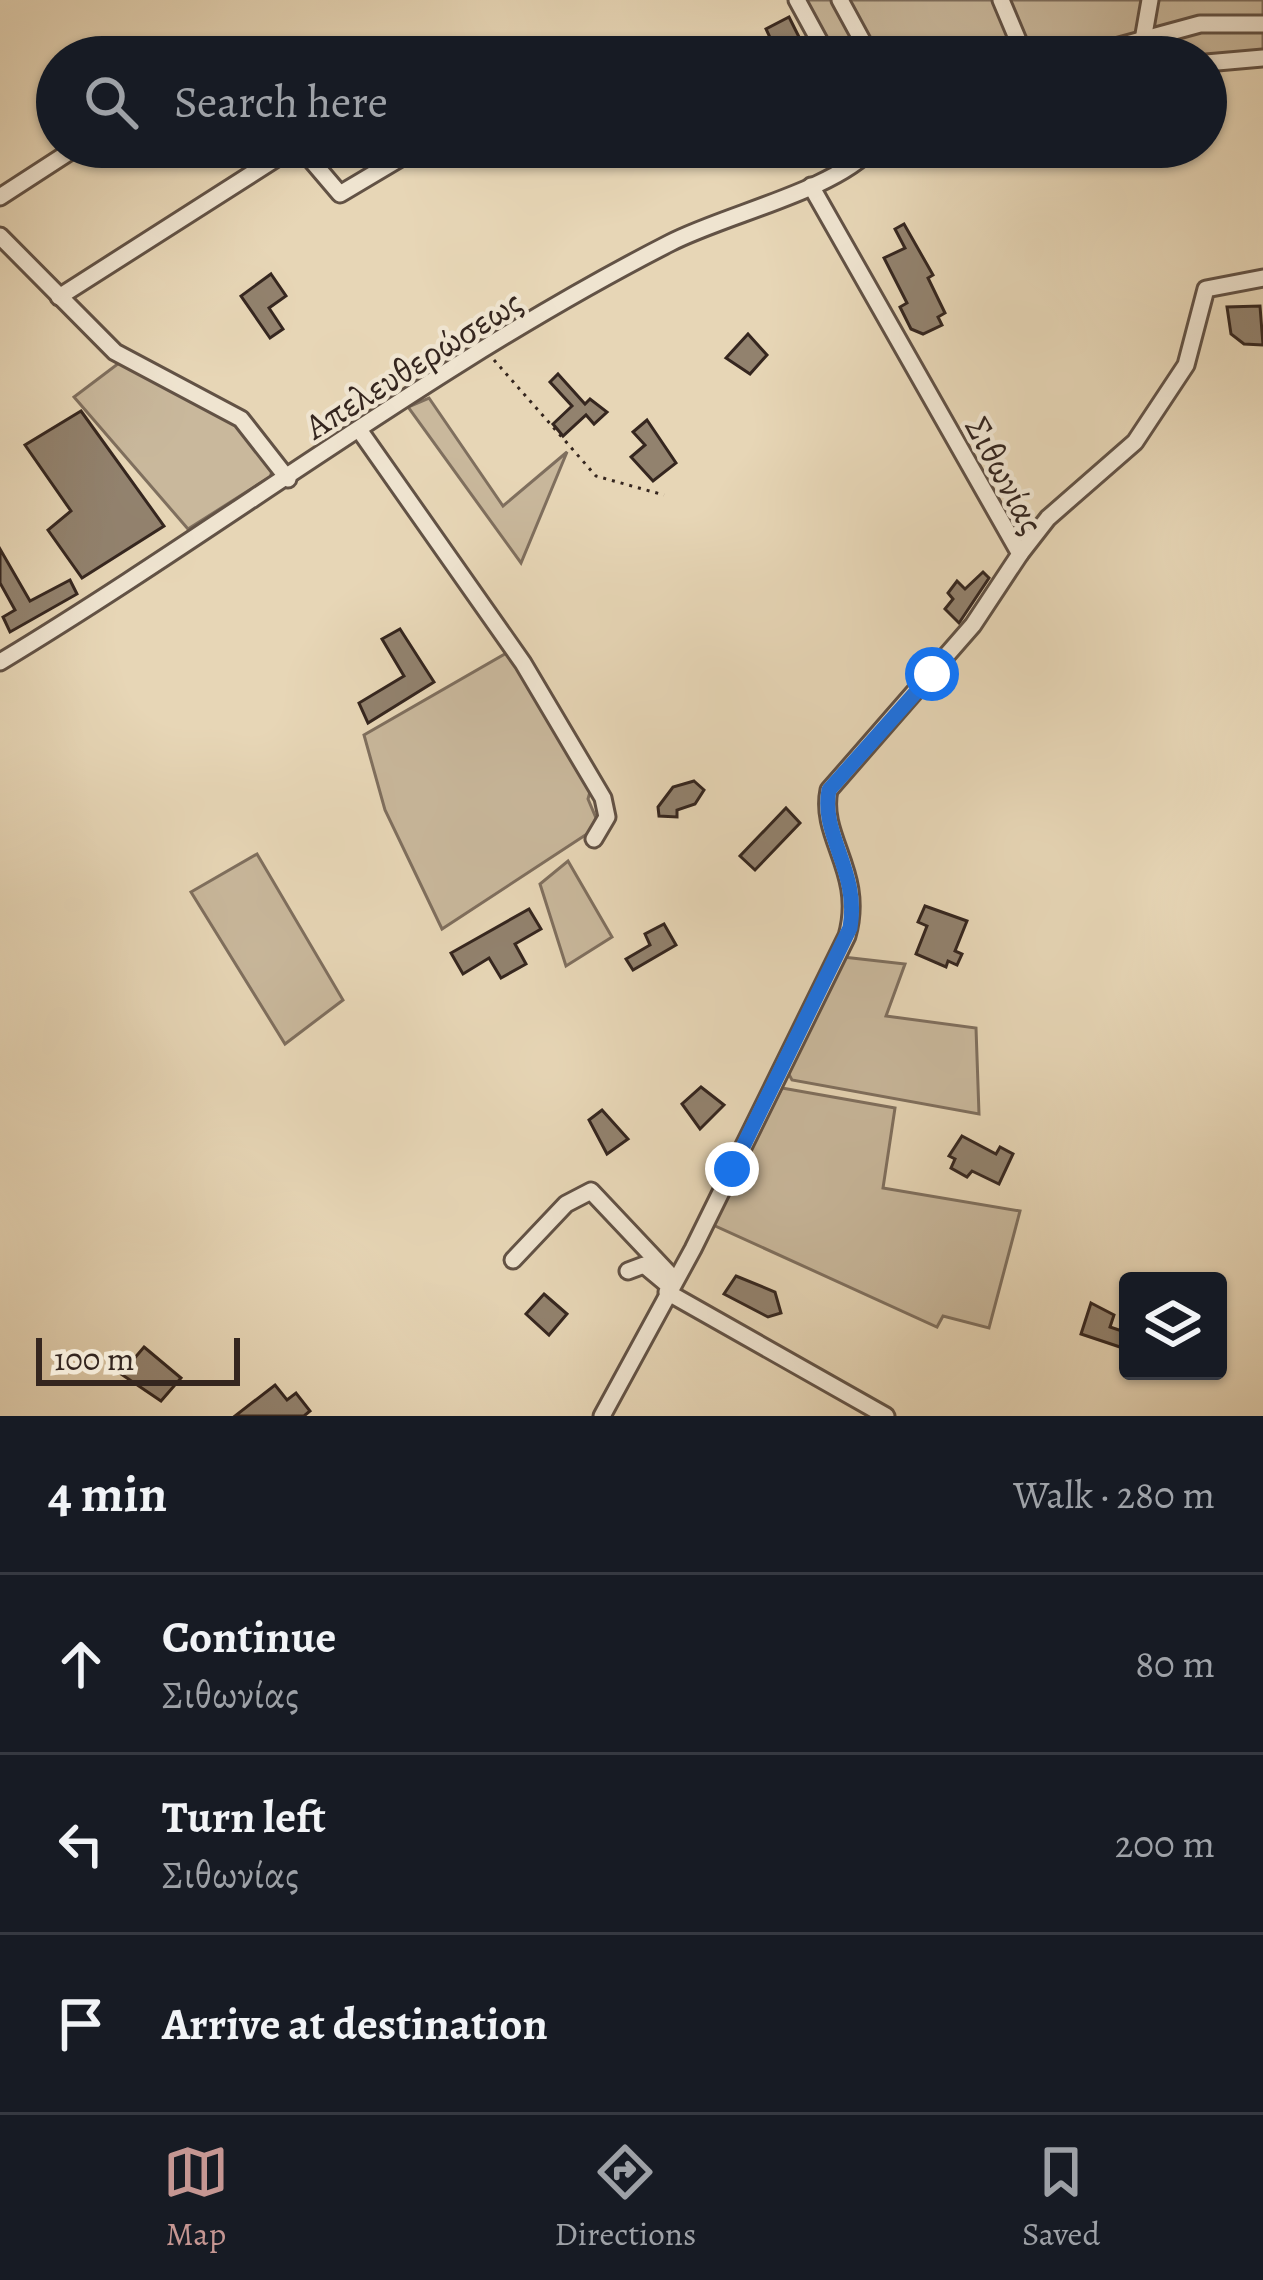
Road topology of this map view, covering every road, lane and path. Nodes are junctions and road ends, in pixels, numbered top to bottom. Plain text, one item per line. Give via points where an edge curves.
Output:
1 (797, 0) edge
2 (840, 0) edge
3 (1001, 0) edge
4 (1150, 0) edge
5 (1263, 24) edge
6 (817, 36) edge
7 (860, 36) edge
8 (1016, 36) edge
9 (1144, 36) edge
10 (1157, 36) edge
11 (1263, 58) edge
12 (1227, 61) edge
13 (44, 168) edge
14 (264, 168) edge
15 (316, 168) edge
16 (384, 168) edge
17 (849, 168) edge
18 (811, 185) junction
19 (0, 196) edge
20 (0, 236) edge
21 (1263, 278) edge
22 (59, 297) junction
23 (484, 350) junction
24 (360, 431) junction
25 (288, 479) junction
26 (664, 495) dead end
27 (1020, 554) junction
28 (0, 662) edge
29 (594, 839) dead end
30 (513, 1260) dead end
31 (628, 1270) dead end
32 (671, 1286) junction
33 (602, 1416) edge
34 (886, 1416) edge

1 - 6 street
2 - 7 street
3 - 8 street
4 - 9 street
5 - 10 street via 1200,24
11 - 12 street
13 - 19 street
14 - 22 street
15 - 16 street via 340,194
17 - 18 street, Απελευθερώσεως
18 - 23 street, Απελευθερώσεως via 670,243
18 - 27 street, Σιθωνίας
20 - 22 street
21 - 27 street via 1207,289 1186,365 1135,442 1048,518
22 - 25 street via 115,352 241,419
23 - 24 street, Απελευθερώσεως
23 - 26 path via 596,476
24 - 25 street, Απελευθερώσεως
24 - 29 street via 511,644 597,787 607,817
25 - 28 street, Απελευθερώσεως
27 - 32 street, Σιθωνίας via 973,625 829,790 828,814 853,888 847,936
30 - 32 street via 566,1204 591,1191
31 - 32 street via 644,1265
32 - 33 street, Σιθωνίας
32 - 34 street

